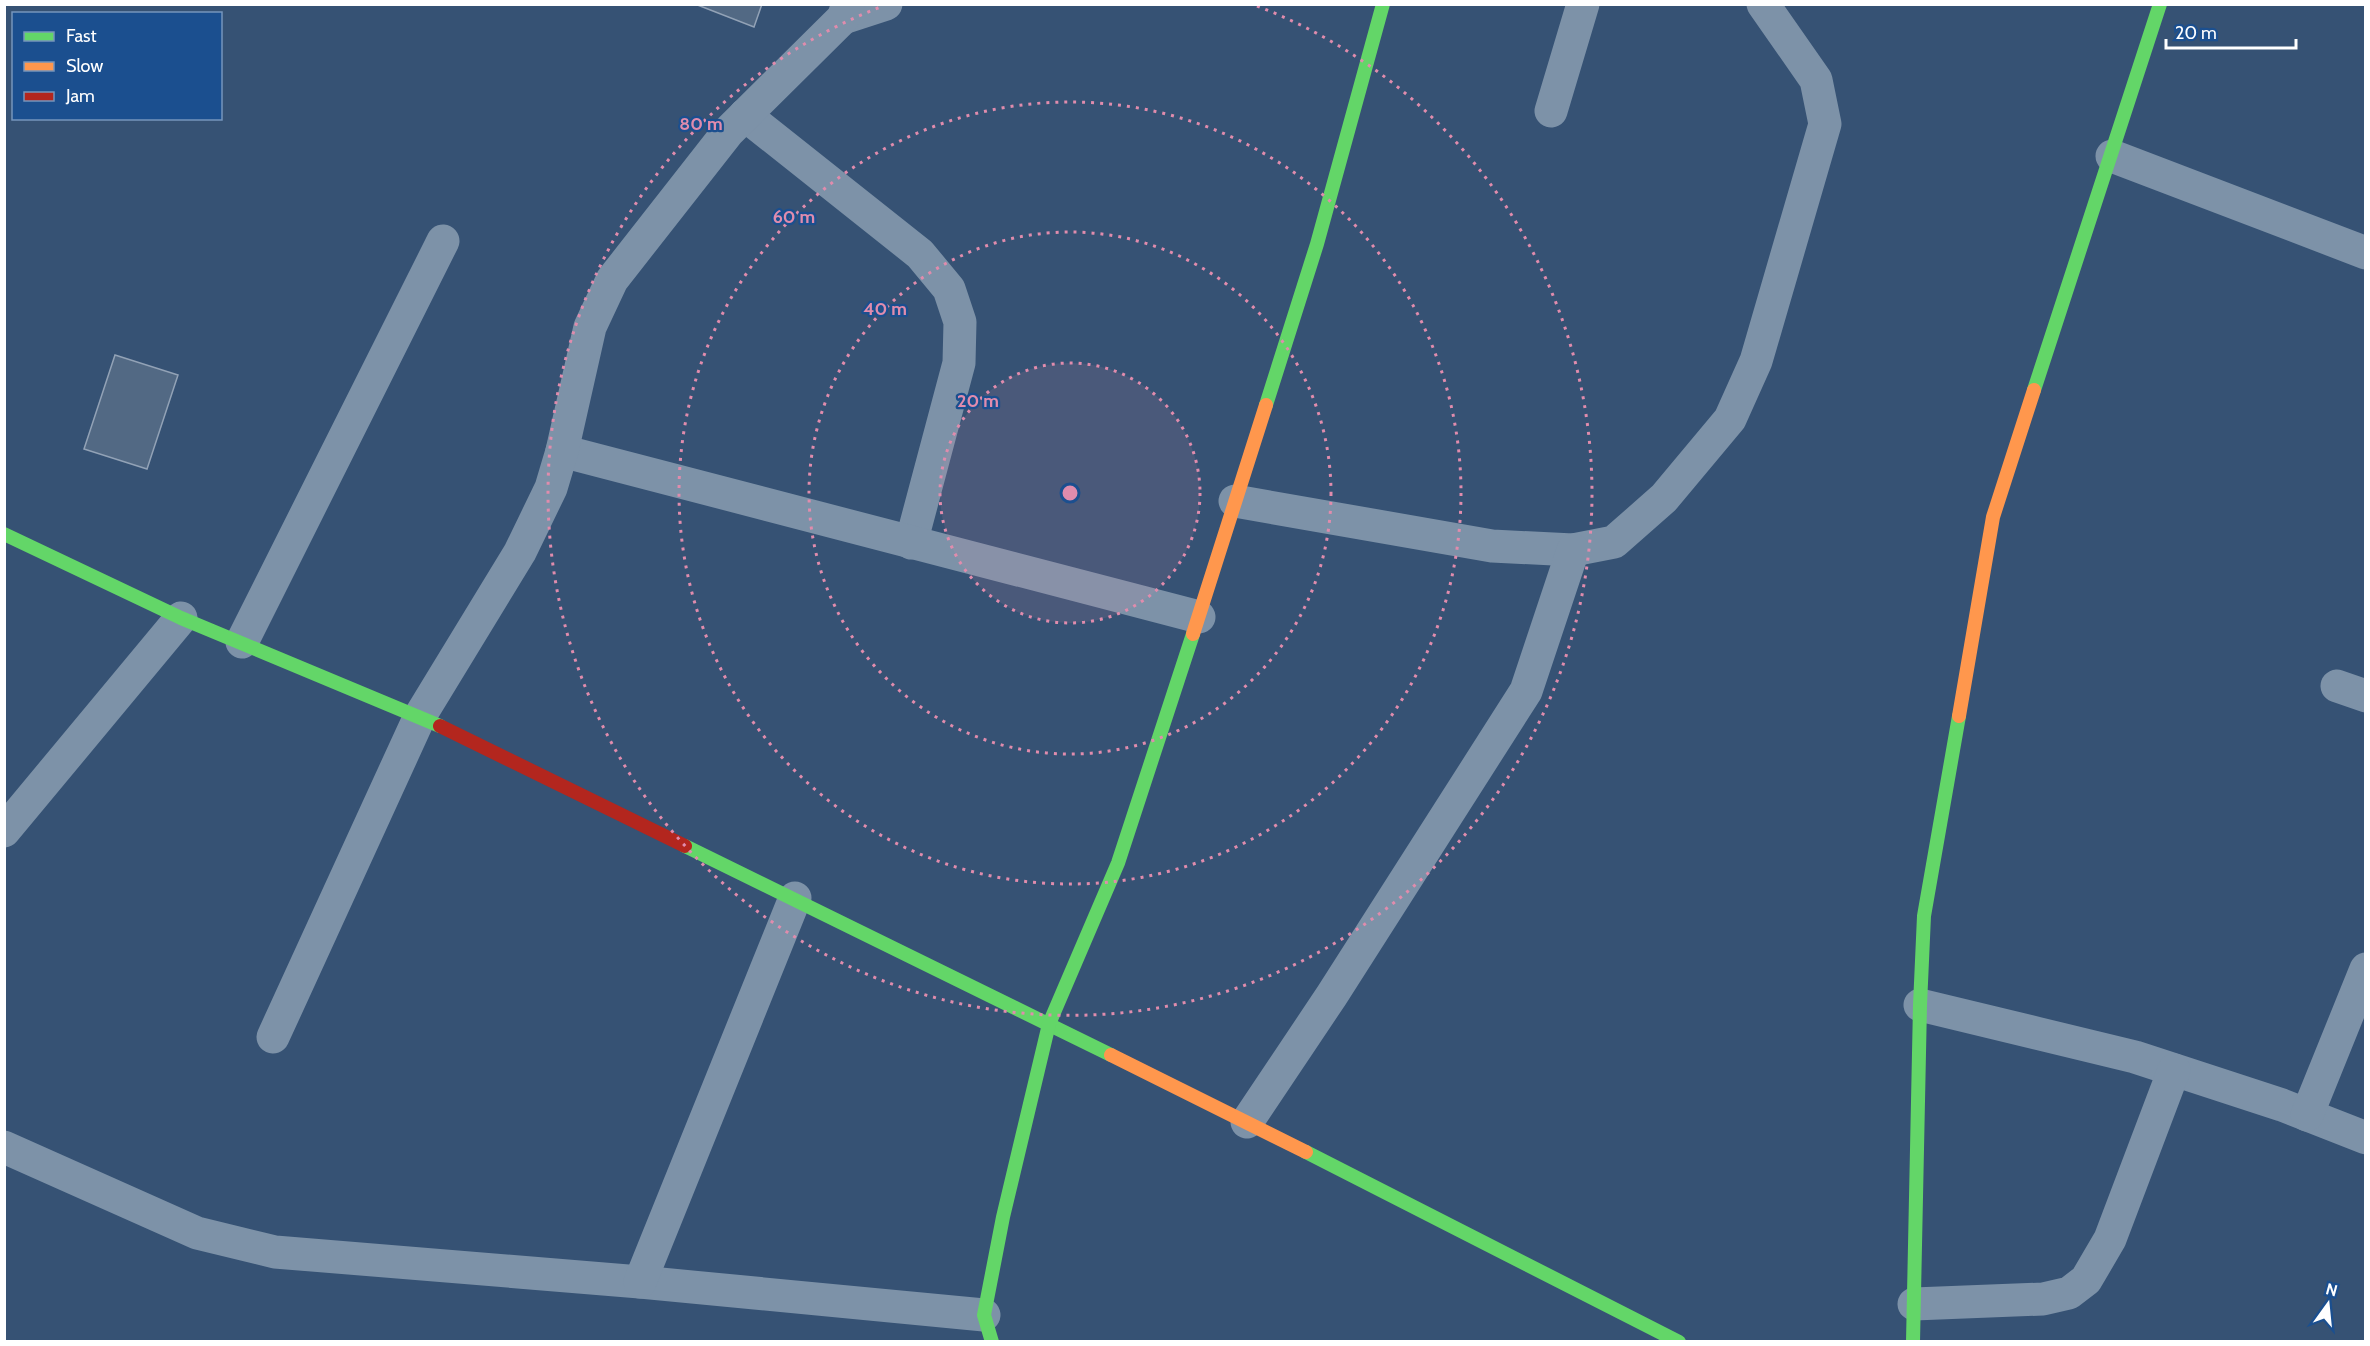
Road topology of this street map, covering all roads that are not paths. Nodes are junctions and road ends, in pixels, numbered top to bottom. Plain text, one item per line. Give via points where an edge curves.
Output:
1 (886, 4) edge
2 (1383, 4) edge
3 (1583, 4) edge
4 (1762, 4) edge
5 (2160, 4) edge
6 (846, 11) edge
7 (1551, 111) dead end
8 (745, 115) junction
9 (2112, 156) junction
10 (443, 241) dead end
11 (2366, 254) edge
12 (562, 451) junction
13 (1235, 501) junction
14 (4, 534) edge
15 (911, 543) junction
16 (1573, 550) junction
17 (1198, 617) junction
18 (181, 618) junction
19 (242, 642) junction
20 (420, 716) junction
21 (4, 831) edge
22 (795, 898) junction
23 (2366, 969) edge
24 (1920, 1005) junction
25 (1049, 1024) junction
26 (273, 1037) dead end
27 (2174, 1070) junction
28 (2307, 1115) junction
29 (1247, 1122) junction
30 (2366, 1138) edge
31 (4, 1147) edge
32 (640, 1281) junction
33 (1914, 1304) junction
34 (988, 1328) edge
35 (1679, 1341) edge
36 (1913, 1341) edge

1 - 6 street
2 - 13 street via 1317,244
3 - 7 street
4 - 16 street via 1816,80 1825,124 1756,361 1730,418 1664,498 1614,542
5 - 9 street
6 - 8 street
8 - 12 street via 612,280 590,327
8 - 15 street via 920,254 949,289 960,322 960,363
9 - 11 street
9 - 24 street via 1993,517 1924,916
10 - 19 street
12 - 15 street
12 - 20 street via 551,488 520,552
13 - 16 street via 1492,546
13 - 17 street
14 - 18 street
15 - 17 street
16 - 29 street via 1526,691
17 - 25 street via 1118,863
18 - 19 street
18 - 21 street
19 - 20 street
20 - 22 street
20 - 26 street
22 - 25 street
22 - 32 street
23 - 28 street
24 - 27 street
24 - 33 street
25 - 29 street
25 - 34 street via 1003,1217
27 - 28 street
27 - 33 street via 2110,1239 2086,1280 2069,1293 2043,1299
28 - 30 street
29 - 35 street
31 - 32 street via 197,1233 275,1252
32 - 34 street
33 - 36 street

